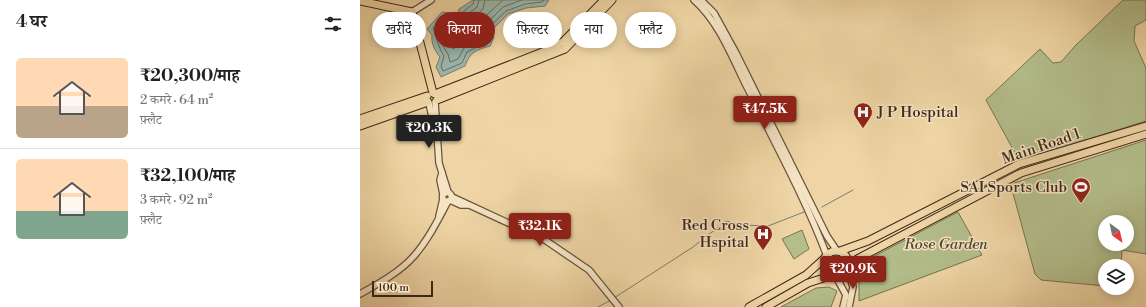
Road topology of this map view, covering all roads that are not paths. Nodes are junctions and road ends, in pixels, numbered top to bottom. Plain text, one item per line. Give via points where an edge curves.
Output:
1 (432, 0) edge
2 (604, 0) edge
3 (612, 0) edge
4 (694, 0) edge
5 (702, 0) edge
6 (360, 1) edge
7 (412, 12) joint
8 (421, 48) edge
9 (432, 98) junction
10 (403, 107) junction
11 (360, 119) edge
12 (360, 126) edge
13 (1146, 126) edge
14 (1146, 134) edge
15 (447, 197) junction
16 (838, 251) junction
17 (826, 256) junction
18 (848, 267) junction
19 (834, 275) junction
20 (360, 294) edge
21 (618, 305) edge
22 (748, 307) edge
23 (766, 307) edge
24 (843, 307) edge
25 (849, 307) edge

1 - 7 street
2 - 9 main road via 563,42
3 - 9 main road via 565,49
4 - 17 street via 710,16 730,54 805,201
5 - 16 street via 714,13 736,53 827,236
6 - 7 main road
8 - 9 main road
9 - 10 main road
9 - 15 street via 438,163 442,173 440,180
10 - 11 main road
10 - 12 main road
13 - 16 main road, Main Road 1 via 1019,164 868,241
14 - 18 main road, Main Road 1 via 1021,173 859,258
15 - 20 street via 430,235 413,257 400,269
15 - 21 street via 545,240 589,270
16 - 17 main road via 830,252
16 - 18 main road via 848,258
17 - 19 main road via 826,269
17 - 22 main road via 806,275
18 - 19 main road via 842,274
18 - 25 street via 853,287
19 - 23 main road via 808,283
19 - 24 street via 846,295

